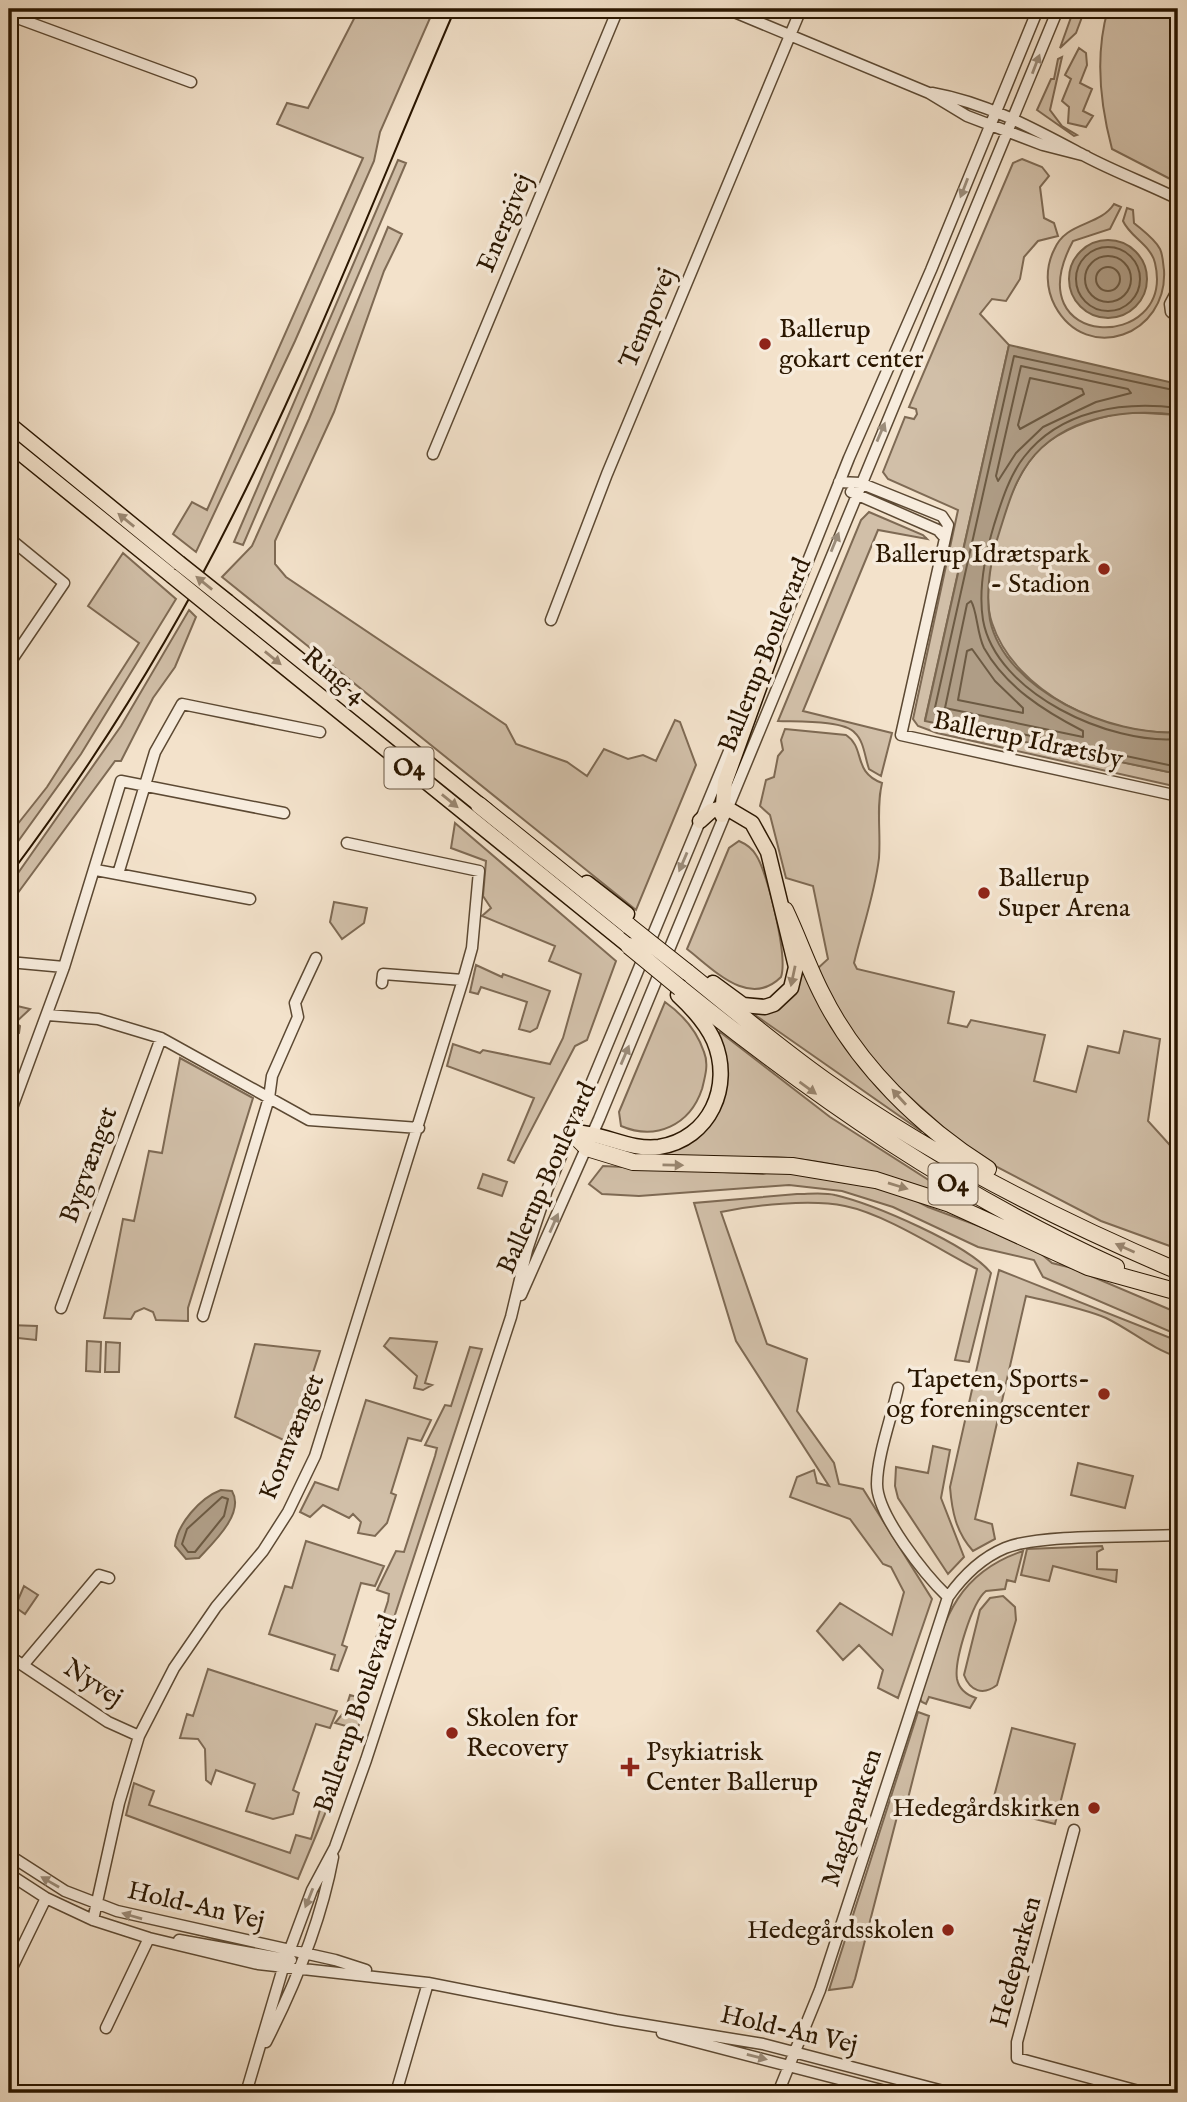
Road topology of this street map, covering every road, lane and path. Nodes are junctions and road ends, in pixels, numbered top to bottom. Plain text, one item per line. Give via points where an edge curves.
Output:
1 (618, 9) edge
2 (727, 9) edge
3 (801, 9) edge
4 (1038, 9) edge
5 (1058, 9) edge
6 (9, 15) edge
7 (790, 34) junction
8 (191, 82) dead end
9 (929, 93) junction
10 (994, 111) junction
11 (1013, 119) junction
12 (989, 124) junction
13 (1008, 132) junction
14 (1086, 156) junction
15 (1178, 199) edge
16 (1178, 289) edge
17 (1178, 317) edge
18 (9, 424) edge
19 (9, 444) edge
20 (433, 454) dead end
21 (839, 482) junction
22 (860, 483) junction
23 (854, 495) junction
24 (9, 538) edge
25 (945, 538) junction
26 (551, 620) dead end
27 (773, 649) junction
28 (9, 664) edge
29 (320, 732) dead end
30 (143, 786) junction
31 (1178, 796) edge
32 (479, 805) joint
33 (724, 811) junction
34 (284, 813) dead end
35 (700, 821) junction
36 (347, 843) dead end
37 (96, 870) junction
38 (118, 874) junction
39 (250, 898) dead end
40 (785, 910) junction
41 (628, 933) junction
42 (316, 958) dead end
43 (9, 962) edge
44 (65, 967) junction
45 (688, 969) junction
46 (464, 980) junction
47 (382, 983) dead end
48 (679, 992) junction
49 (48, 1015) junction
50 (161, 1038) junction
51 (269, 1098) junction
52 (9, 1116) edge
53 (419, 1128) junction
54 (571, 1132) junction
55 (593, 1132) junction
56 (587, 1148) junction
57 (1072, 1224) junction
58 (1178, 1271) edge
59 (1175, 1292) edge
60 (61, 1308) dead end
61 (203, 1316) dead end
62 (511, 1317) junction
63 (898, 1388) dead end
64 (1178, 1535) edge
65 (109, 1578) dead end
66 (948, 1597) junction
67 (9, 1656) edge
68 (24, 1664) junction
69 (139, 1736) junction
70 (1074, 1830) dead end
71 (335, 1847) junction
72 (9, 1855) edge
73 (9, 1874) edge
74 (46, 1898) junction
75 (95, 1903) junction
76 (93, 1920) junction
77 (152, 1939) junction
78 (305, 1954) junction
79 (286, 1960) junction
80 (299, 1968) junction
81 (9, 1974) edge
82 (383, 1976) junction
83 (428, 1983) junction
84 (616, 2020) junction
85 (106, 2028) dead end
86 (796, 2053) junction
87 (259, 2054) junction
88 (790, 2066) junction
89 (1178, 2087) edge
90 (246, 2093) edge
91 (396, 2093) edge
92 (778, 2093) edge
93 (893, 2093) edge
94 (951, 2093) edge
95 (1146, 2093) edge
96 (1177, 2093) edge

1 - 20 street, Energivej
2 - 7 street
3 - 7 street, Tempovej
4 - 10 street, Ballerup Boulevard
11 -> 5 street, Ballerup Boulevard
6 - 8 street
7 - 9 street
7 - 26 street, Tempovej
9 - 10 street
9 - 12 street
10 - 11 street
10 - 12 street, Ballerup Boulevard
11 - 13 street, Ballerup Boulevard
11 - 14 street
12 - 13 street
12 -> 21 street, Ballerup Boulevard
13 - 14 street
22 -> 13 street, Ballerup Boulevard
14 - 15 street
16 - 17 street via 1170,304
32 -> 18 main road, Ring 4 / O4, bridge
19 -> 41 main road, Ring 4 / O4, bridge
21 - 22 street
21 - 23 street
21 - 27 street, Ballerup Boulevard
22 - 23 street, Ballerup Boulevard
22 - 25 street via 942,516 948,525
23 - 25 street via 938,530
33 -> 23 street, Ballerup Boulevard
24 - 28 street via 64,583
25 - 31 street, Ballerup Idrætsby via 901,735
27 - 33 main road via 725,782
27 - 35 street, Ballerup Boulevard
29 - 30 street via 182,704 155,752
30 - 34 street
30 - 37 street via 121,781
30 - 38 street
32 - 41 highway, O4
33 - 35 main road
33 - 40 main road via 748,820 768,852
55 -> 33 street, Ballerup Boulevard
35 -> 54 street, Ballerup Boulevard
36 - 46 street, Kornvænget via 479,871 472,948
37 - 38 street
37 - 44 street
38 - 39 street
40 -> 45 main road via 795,977 791,988 774,1004 743,1005
57 -> 40 highway via 960,1152 913,1113 863,1057 822,995
41 - 45 highway, O4, bridge
41 - 48 highway, O4, bridge
42 - 51 street via 295,1003 298,1017 272,1076
43 - 44 street
44 - 49 street
45 - 57 highway, O4 via 802,1063 865,1107
46 - 47 street via 383,974
46 - 53 street, Kornvænget
48 - 55 main road via 716,1048 721,1087 713,1110 697,1130 660,1147 635,1146
48 -> 59 highway, O4 via 806,1087 926,1168 1057,1240
49 - 50 street via 98,1020
49 - 52 street
50 - 51 street
50 - 60 street, Bygvænget
51 - 53 street via 309,1120
51 - 61 street
53 - 69 street, Kornvænget via 300,1490 263,1551 216,1607 174,1668
54 - 55 main road
54 - 56 highway
54 - 62 street, Ballerup Boulevard via 530,1239
55 - 56 street, Ballerup Boulevard
56 -> 59 highway via 634,1162 792,1166 877,1180 950,1204 1088,1267
62 -> 56 street, Ballerup Boulevard
58 -> 57 highway, O4
62 - 71 street, Ballerup Boulevard
63 - 66 street via 877,1483 880,1502 922,1572
64 - 66 street, Magleparken via 1032,1542 1006,1548 962,1577
65 - 68 street, Nyvej via 99,1575
66 - 86 street, Magleparken
67 - 68 street, Nyvej
68 - 69 street, Nyvej via 108,1722
69 - 75 street, Kornvænget
70 - 95 street, Hedeparken via 1017,2042 1017,2058
71 - 78 street, Ballerup Boulevard via 326,1894
71 -> 79 street, Ballerup Boulevard via 312,1890
75 -> 72 street, Hold-An Vej via 57,1886
73 - 74 street, Hold-An Vej
74 - 76 street, Hold-An Vej
74 - 81 street
75 - 76 street, Kornvænget
79 -> 75 street, Hold-An Vej
76 - 77 street, Hold-An Vej
77 - 79 street, Hold-An Vej
77 - 85 street, Hold-An Vej
78 - 79 street, Hold-An Vej
78 - 80 street, Ballerup Boulevard
78 - 82 street, Hold-An Vej
79 - 80 street, Hold-An Vej
79 - 87 street, Ballerup Boulevard
80 - 82 street, Hold-An Vej
80 - 87 street, Ballerup Boulevard
82 - 83 street, Hold-An Vej
83 - 84 street, Hold-An Vej
83 - 91 street
84 - 86 street, Hold-An Vej
84 -> 88 street, Hold-An Vej
86 - 88 street, Magleparken
86 - 94 street, Hold-An Vej
87 - 90 street
88 - 92 street, Magleparken
88 - 93 street, Hold-An Vej
89 - 96 street

